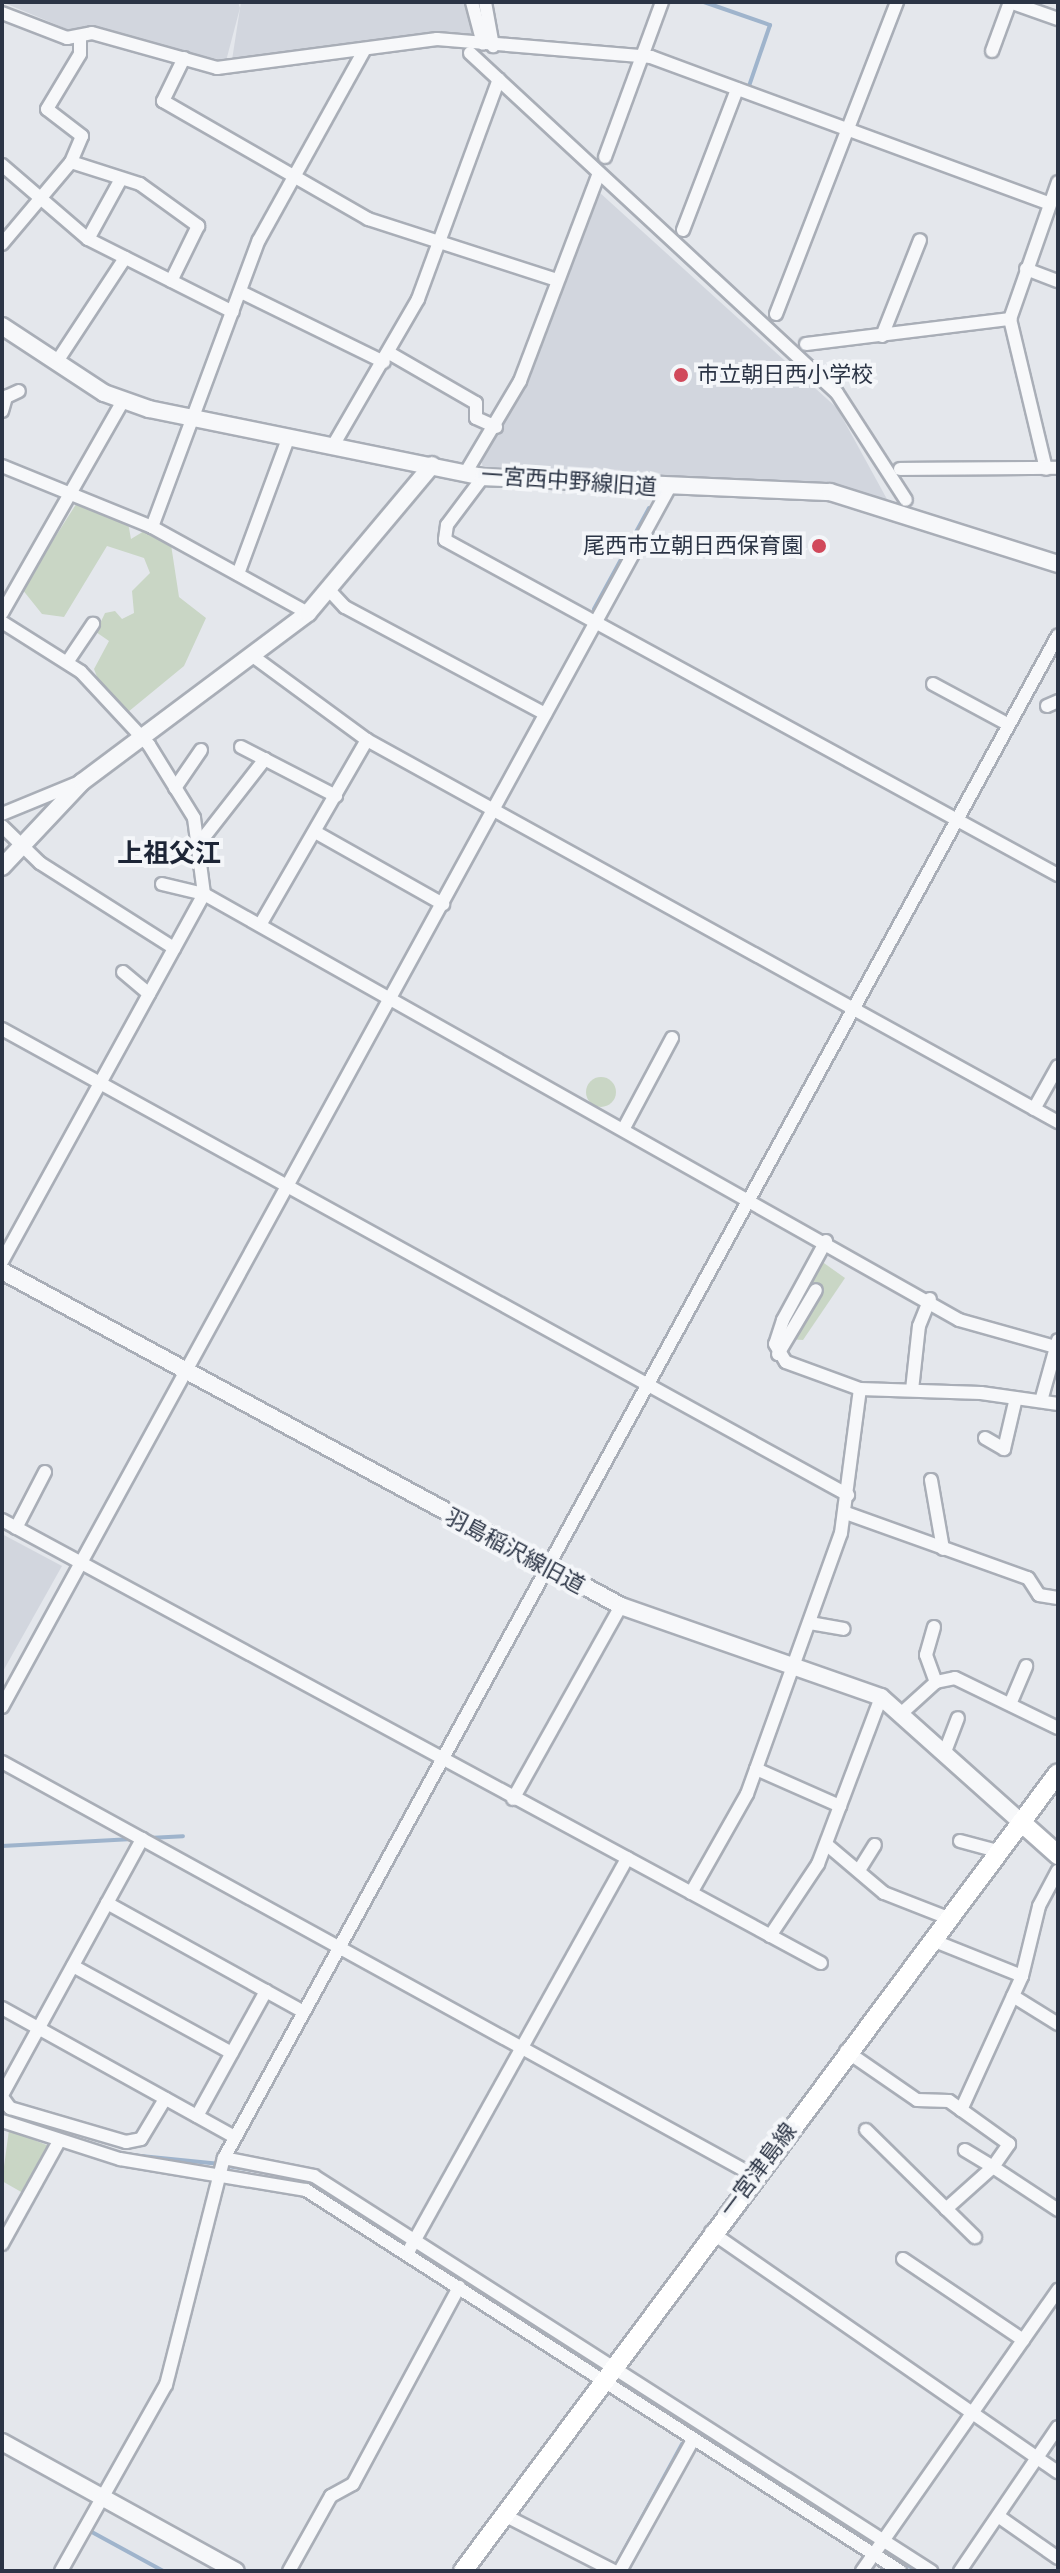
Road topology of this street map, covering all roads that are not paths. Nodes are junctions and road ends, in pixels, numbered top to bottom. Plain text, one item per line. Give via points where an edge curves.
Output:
1 (472, 2) edge
2 (485, 2) edge
3 (662, 2) edge
4 (897, 2) edge
5 (1010, 2) edge
6 (2, 13) edge
7 (1058, 19) edge
8 (80, 38) junction
9 (488, 45) junction
10 (365, 49) junction
11 (992, 51) dead end
12 (470, 53) dead end
13 (643, 55) junction
14 (184, 58) junction
15 (499, 79) junction
16 (737, 89) junction
17 (849, 131) junction
18 (605, 157) dead end
19 (71, 162) junction
20 (2, 165) edge
21 (599, 173) junction
22 (295, 174) junction
23 (121, 179) junction
24 (1058, 182) edge
25 (41, 197) junction
26 (1050, 204) junction
27 (683, 230) dead end
28 (88, 239) junction
29 (920, 240) dead end
30 (443, 242) junction
31 (2, 244) edge
32 (125, 258) junction
33 (1026, 269) junction
34 (557, 280) junction
35 (171, 281) junction
36 (1058, 281) edge
37 (241, 292) junction
38 (233, 312) junction
39 (776, 314) dead end
40 (1010, 319) junction
41 (3, 330) edge
42 (882, 336) junction
43 (806, 344) dead end
44 (388, 358) junction
45 (56, 363) junction
46 (19, 391) dead end
47 (4, 396) edge
48 (123, 401) junction
49 (2, 411) edge
50 (193, 418) junction
51 (496, 427) junction
52 (289, 436) junction
53 (334, 444) junction
54 (432, 465) junction
55 (2, 466) edge
56 (1052, 468) edge
57 (900, 469) dead end
58 (466, 472) junction
59 (483, 477) junction
60 (669, 488) junction
61 (70, 494) junction
62 (906, 500) dead end
63 (152, 527) junction
64 (1058, 564) edge
65 (238, 574) junction
66 (329, 590) junction
67 (2, 613) edge
68 (308, 613) junction
69 (597, 621) junction
70 (2, 622) edge
71 (93, 624) dead end
72 (1058, 635) edge
73 (254, 657) junction
74 (68, 661) junction
75 (933, 684) dead end
76 (545, 714) junction
77 (1009, 725) junction
78 (142, 740) junction
79 (367, 740) junction
80 (241, 747) dead end
81 (201, 750) dead end
82 (265, 759) junction
83 (82, 782) junction
84 (175, 788) junction
85 (336, 796) junction
86 (495, 812) junction
87 (2, 814) edge
88 (955, 817) junction
89 (2, 826) edge
90 (317, 833) junction
91 (201, 841) junction
92 (20, 848) junction
93 (2, 867) edge
94 (1058, 875) edge
95 (162, 884) dead end
96 (204, 894) junction
97 (443, 904) junction
98 (260, 925) junction
99 (174, 948) junction
100 (123, 972) dead end
101 (149, 994) junction
102 (391, 998) junction
103 (852, 1007) junction
104 (2, 1029) edge
105 (672, 1038) dead end
106 (1058, 1066) edge
107 (101, 1081) junction
108 (1034, 1109) junction
109 (1058, 1122) edge
110 (624, 1128) junction
111 (288, 1186) junction
112 (751, 1197) junction
113 (826, 1241) junction
114 (2, 1262) edge
115 (2, 1271) edge
116 (816, 1290) dead end
117 (930, 1299) junction
118 (1057, 1343) edge
119 (778, 1354) junction
120 (186, 1372) junction
121 (648, 1383) junction
122 (860, 1389) junction
123 (912, 1390) junction
124 (1016, 1398) junction
125 (1041, 1401) junction
126 (1058, 1404) edge
127 (985, 1438) dead end
128 (45, 1472) dead end
129 (931, 1480) dead end
130 (848, 1495) junction
131 (846, 1513) junction
132 (2, 1520) edge
133 (16, 1528) junction
134 (943, 1549) junction
135 (81, 1565) junction
136 (546, 1569) junction
137 (1058, 1598) edge
138 (621, 1606) junction
139 (810, 1623) junction
140 (934, 1627) dead end
141 (843, 1629) dead end
142 (797, 1663) junction
143 (1026, 1666) dead end
144 (936, 1682) junction
145 (881, 1697) junction
146 (1011, 1702) junction
147 (2, 1707) edge
148 (904, 1711) junction
149 (951, 1723) dead end
150 (1058, 1728) edge
151 (946, 1749) junction
152 (444, 1758) junction
153 (2, 1762) edge
154 (756, 1769) junction
155 (1058, 1773) edge
156 (513, 1799) junction
157 (840, 1806) junction
158 (1021, 1822) junction
159 (142, 1839) junction
160 (960, 1841) dead end
161 (826, 1844) junction
162 (875, 1845) dead end
163 (998, 1851) junction
164 (1058, 1855) edge
165 (627, 1858) junction
166 (861, 1867) junction
167 (1058, 1871) edge
168 (691, 1893) junction
169 (107, 1903) junction
170 (948, 1918) junction
171 (770, 1936) junction
172 (932, 1940) junction
173 (339, 1948) junction
174 (821, 1963) dead end
175 (73, 1966) junction
176 (1022, 1976) junction
177 (266, 1991) junction
178 (1013, 1996) junction
179 (2, 2008) edge
180 (304, 2012) junction
181 (1058, 2024) edge
182 (38, 2029) junction
183 (523, 2047) junction
184 (846, 2051) junction
185 (232, 2053) junction
186 (2, 2096) edge
187 (165, 2099) junction
188 (961, 2110) junction
189 (197, 2116) junction
190 (2, 2121) edge
191 (866, 2130) dead end
192 (235, 2137) junction
193 (59, 2141) junction
194 (965, 2150) dead end
195 (224, 2158) junction
196 (993, 2167) junction
197 (219, 2171) junction
198 (753, 2175) junction
199 (946, 2209) junction
200 (1058, 2210) edge
201 (711, 2232) junction
202 (975, 2237) dead end
203 (416, 2238) junction
204 (2, 2244) edge
205 (407, 2254) junction
206 (903, 2259) dead end
207 (459, 2287) junction
208 (1058, 2290) edge
209 (1023, 2340) junction
210 (615, 2363) junction
211 (603, 2379) junction
212 (973, 2413) junction
213 (1058, 2427) edge
214 (693, 2440) junction
215 (2, 2442) edge
216 (1037, 2458) junction
217 (1058, 2472) edge
218 (102, 2497) junction
219 (504, 2515) junction
220 (998, 2516) junction
221 (883, 2540) junction
222 (872, 2554) junction
223 (1058, 2558) edge
224 (61, 2571) edge
225 (236, 2571) edge
226 (289, 2571) edge
227 (463, 2571) edge
228 (617, 2571) edge
229 (862, 2571) edge
230 (900, 2571) edge
231 (931, 2571) edge
232 (960, 2571) edge

1 - 9 street
2 - 9 street
3 - 13 street
4 - 17 street
5 - 7 street
5 - 11 street
6 - 8 street
8 - 14 street via 92,33
8 - 19 street via 80,54 47,109 82,136
9 - 10 street via 437,39
9 - 13 street
10 - 14 street via 222,68
10 - 22 street
12 - 15 street
13 - 16 street
13 - 18 street
14 - 22 street via 163,101
15 - 21 street
15 - 30 street
16 - 17 street
16 - 27 street
17 - 26 street
17 - 39 street
19 - 23 street
19 - 25 street
20 - 25 street
21 - 34 street
21 - 62 street via 837,393
22 - 30 street via 368,219
22 - 37 street
23 - 28 street
23 - 35 street via 140,184 198,226
24 - 26 street
25 - 28 street
25 - 31 street
26 - 33 street
28 - 32 street
29 - 42 street
30 - 34 street
30 - 44 street
32 - 35 street
32 - 45 street
33 - 36 street
33 - 40 street
34 - 51 street
35 - 38 street
37 - 38 street
37 - 44 street
38 - 50 street
40 - 42 street
40 - 56 street
41 - 45 street, 一宮西中野線旧道
42 - 43 street
44 - 51 street via 476,403 476,418
44 - 53 street
45 - 48 street, 一宮西中野線旧道
46 - 47 street
47 - 49 street
48 - 50 street, 一宮西中野線旧道
48 - 61 street
50 - 52 street, 一宮西中野線旧道
50 - 63 street
51 - 58 street
52 - 53 street, 一宮西中野線旧道
52 - 65 street
53 - 54 street, 一宮西中野線旧道
54 - 58 street, 一宮西中野線旧道
54 - 66 street
55 - 61 street
56 - 57 street
58 - 59 street, 一宮西中野線旧道
59 - 60 street, 一宮西中野線旧道
59 - 69 street via 447,525 445,540
60 - 64 street, 一宮西中野線旧道 via 830,492
60 - 69 street
61 - 63 street
61 - 67 street
63 - 65 street
65 - 68 street
66 - 68 street
66 - 76 street via 345,607
68 - 73 street
69 - 76 street
69 - 88 street
70 - 74 street
71 - 74 street
72 - 77 street
73 - 78 street
73 - 79 street
74 - 78 street
75 - 77 street
76 - 86 street
77 - 88 street
78 - 83 street
78 - 84 street
79 - 85 street
79 - 86 street
80 - 82 street
81 - 84 street
82 - 85 street
82 - 91 street
83 - 87 street
83 - 92 street
84 - 91 street
85 - 90 street
86 - 97 street
86 - 103 street
88 - 94 street
88 - 103 street
89 - 92 street
90 - 97 street
90 - 98 street
91 - 96 street
92 - 93 street
92 - 99 street
95 - 96 street
96 - 98 street
96 - 99 street
97 - 102 street
98 - 102 street
99 - 101 street
100 - 101 street
101 - 107 street
102 - 110 street
102 - 111 street
103 - 108 street
103 - 112 street
104 - 107 street
105 - 110 street
106 - 108 street
107 - 111 street
107 - 114 street
108 - 109 street
110 - 112 street
111 - 120 street
111 - 121 street
112 - 113 street
112 - 121 street
113 - 117 street
113 - 119 street via 799,1280 775,1344
115 - 120 street, 羽島稲沢線旧道
116 - 119 street
117 - 118 street via 959,1320
117 - 123 street via 919,1326
118 - 125 street
119 - 122 street
120 - 135 street
120 - 136 street, 羽島稲沢線旧道
121 - 130 street
121 - 136 street
122 - 123 street
122 - 130 street
123 - 124 street
124 - 125 street
124 - 127 street via 1004,1449
125 - 126 street
128 - 133 street
129 - 134 street
130 - 131 street
131 - 134 street
131 - 139 street
132 - 133 street
133 - 135 street
134 - 137 street via 1028,1578 1039,1595
135 - 147 street
135 - 152 street
136 - 138 street, 羽島稲沢線旧道
136 - 152 street
138 - 142 street, 羽島稲沢線旧道
138 - 156 street
139 - 141 street
139 - 142 street
140 - 144 street via 926,1655
142 - 145 street, 羽島稲沢線旧道
142 - 154 street
143 - 146 street
144 - 146 street via 955,1678
144 - 148 street
145 - 148 street, 羽島稲沢線旧道
145 - 157 street
146 - 150 street
148 - 151 street, 羽島稲沢線旧道
149 - 151 street
151 - 158 street, 羽島稲沢線旧道
152 - 156 street
152 - 173 street
153 - 159 street
154 - 157 street
154 - 168 street
155 - 158 main road, 一宮津島線
156 - 165 street
157 - 161 street
158 - 163 main road, 一宮津島線
158 - 164 main road
159 - 169 street
159 - 173 street
160 - 163 street
161 - 166 street
161 - 171 street
162 - 166 street
163 - 170 main road, 一宮津島線
165 - 168 street
165 - 183 street
166 - 170 street via 884,1893
167 - 176 street via 1039,1906
168 - 171 street
169 - 175 street
169 - 177 street
170 - 172 main road, 一宮津島線
171 - 174 street
172 - 176 street
172 - 184 main road, 一宮津島線
173 - 180 street
173 - 183 street
175 - 182 street
175 - 185 street
176 - 178 street
177 - 180 street
177 - 185 street
178 - 181 street
178 - 188 street
179 - 182 street
180 - 192 street
182 - 186 street
182 - 187 street
183 - 198 street
183 - 203 street
184 - 188 street via 917,2100 949,2101
184 - 198 main road, 一宮津島線
185 - 189 street
186 - 187 street via 10,2108 126,2142 141,2139
187 - 189 street
188 - 196 street via 1009,2144
189 - 192 street
190 - 193 street
191 - 199 street
192 - 195 street
193 - 197 street via 120,2159
193 - 204 street
194 - 196 street
195 - 197 street
195 - 203 street via 314,2176
196 - 199 street
196 - 200 street
197 - 205 street via 306,2190
197 - 218 street via 166,2385
198 - 201 main road, 一宮津島線
199 - 202 street
201 - 210 main road, 一宮津島線
201 - 212 street
203 - 205 street
203 - 210 street
205 - 207 street
206 - 209 street
207 - 211 street
207 - 226 street via 353,2484 331,2496
208 - 209 street
209 - 212 street
210 - 211 main road, 一宮津島線
210 - 221 street
211 - 214 street
211 - 219 main road, 一宮津島線
212 - 216 street
212 - 221 street
213 - 216 street
214 - 222 street
214 - 228 street
215 - 218 street
216 - 217 street
216 - 220 street
218 - 224 street
218 - 225 street
219 - 227 main road, 一宮津島線
219 - 228 street
220 - 223 street
220 - 232 street
221 - 222 street
221 - 231 street
222 - 229 street
222 - 230 street

